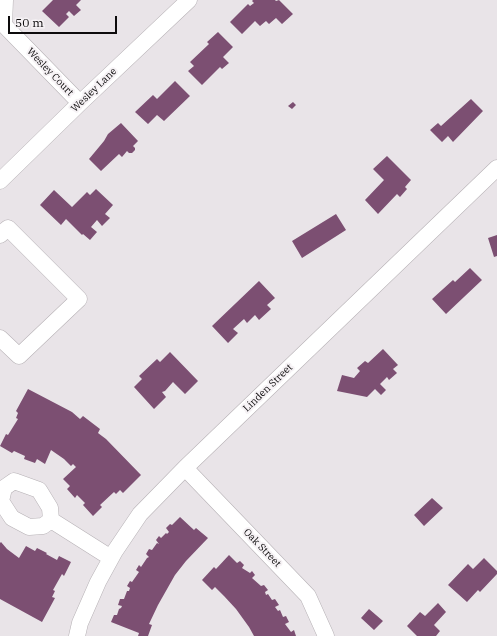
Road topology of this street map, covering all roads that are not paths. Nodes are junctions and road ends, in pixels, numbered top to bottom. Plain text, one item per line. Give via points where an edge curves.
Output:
1 (5, 0) edge
2 (188, 0) edge
3 (80, 103) junction
4 (497, 168) edge
5 (0, 181) edge
6 (2, 228) edge
7 (0, 338) edge
8 (185, 468) junction
9 (51, 520) dead end
10 (111, 558) junction
11 (77, 636) edge
12 (326, 636) edge

1 - 3 street, Wesley Court via 4,25
2 - 3 street, Wesley Lane
3 - 5 street, Wesley Lane
4 - 8 street, Linden Street
6 - 7 street via 79,299 19,356
8 - 10 street, Linden Street via 140,514
8 - 12 street, Oak Street via 308,596
9 - 10 street
10 - 11 street, Linden Street via 80,623

